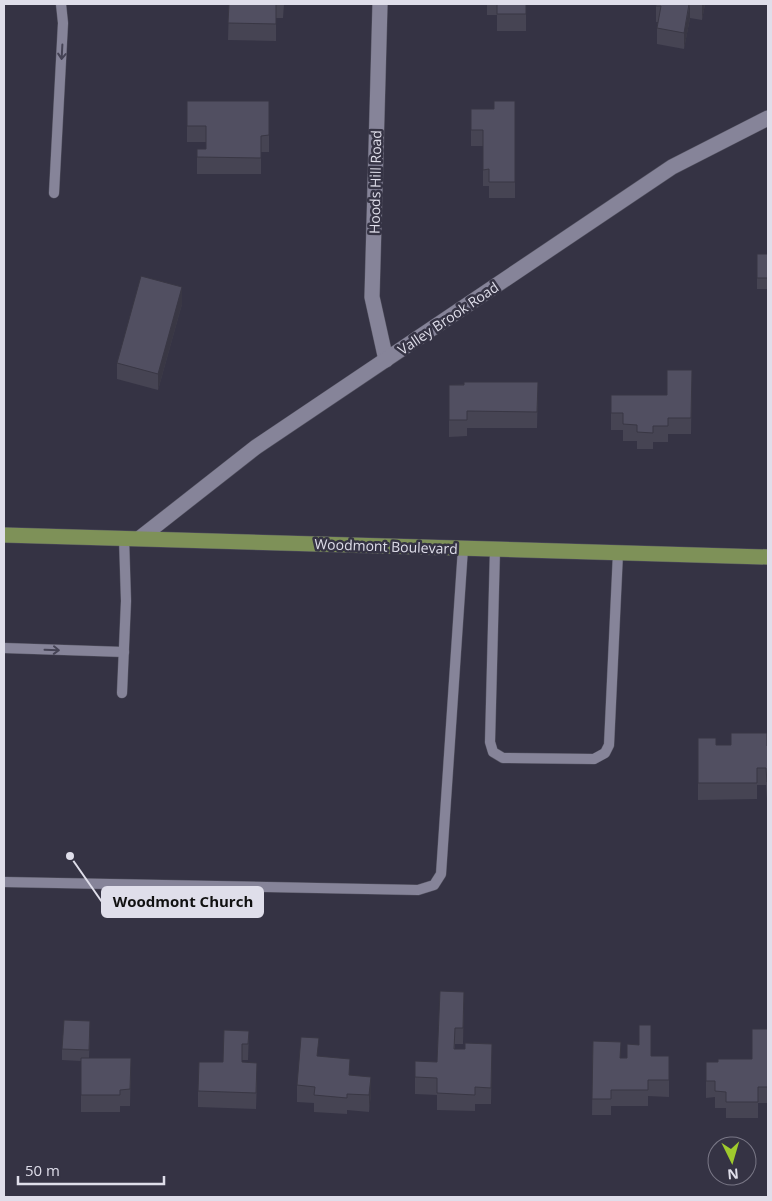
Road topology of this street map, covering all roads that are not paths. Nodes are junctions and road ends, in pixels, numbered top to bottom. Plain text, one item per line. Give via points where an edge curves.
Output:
1 (61, 4) edge
2 (380, 4) edge
3 (768, 118) edge
4 (54, 193) dead end
5 (386, 360) junction
6 (4, 535) edge
7 (124, 538) junction
8 (140, 538) junction
9 (464, 548) junction
10 (495, 549) junction
11 (618, 553) junction
12 (768, 557) edge
13 (4, 648) edge
14 (124, 652) junction
15 (122, 693) dead end
16 (4, 882) edge

1 -> 4 lane via 63,23
2 - 5 street, Hoods Hill Road via 372,297
3 - 5 street, Valley Brook Road via 672,167
5 - 8 street, Valley Brook Road via 256,447
6 - 7 main road, Woodmont Boulevard
7 - 8 main road, Woodmont Boulevard
7 - 14 lane
8 - 9 main road, Woodmont Boulevard
9 - 10 main road, Woodmont Boulevard
9 - 16 lane via 441,874 434,886 418,890
10 - 11 main road, Woodmont Boulevard
10 - 11 lane via 490,742 493,752 503,758 594,758 605,753 609,744
11 - 12 main road, Woodmont Boulevard
13 -> 14 lane
14 - 15 lane

